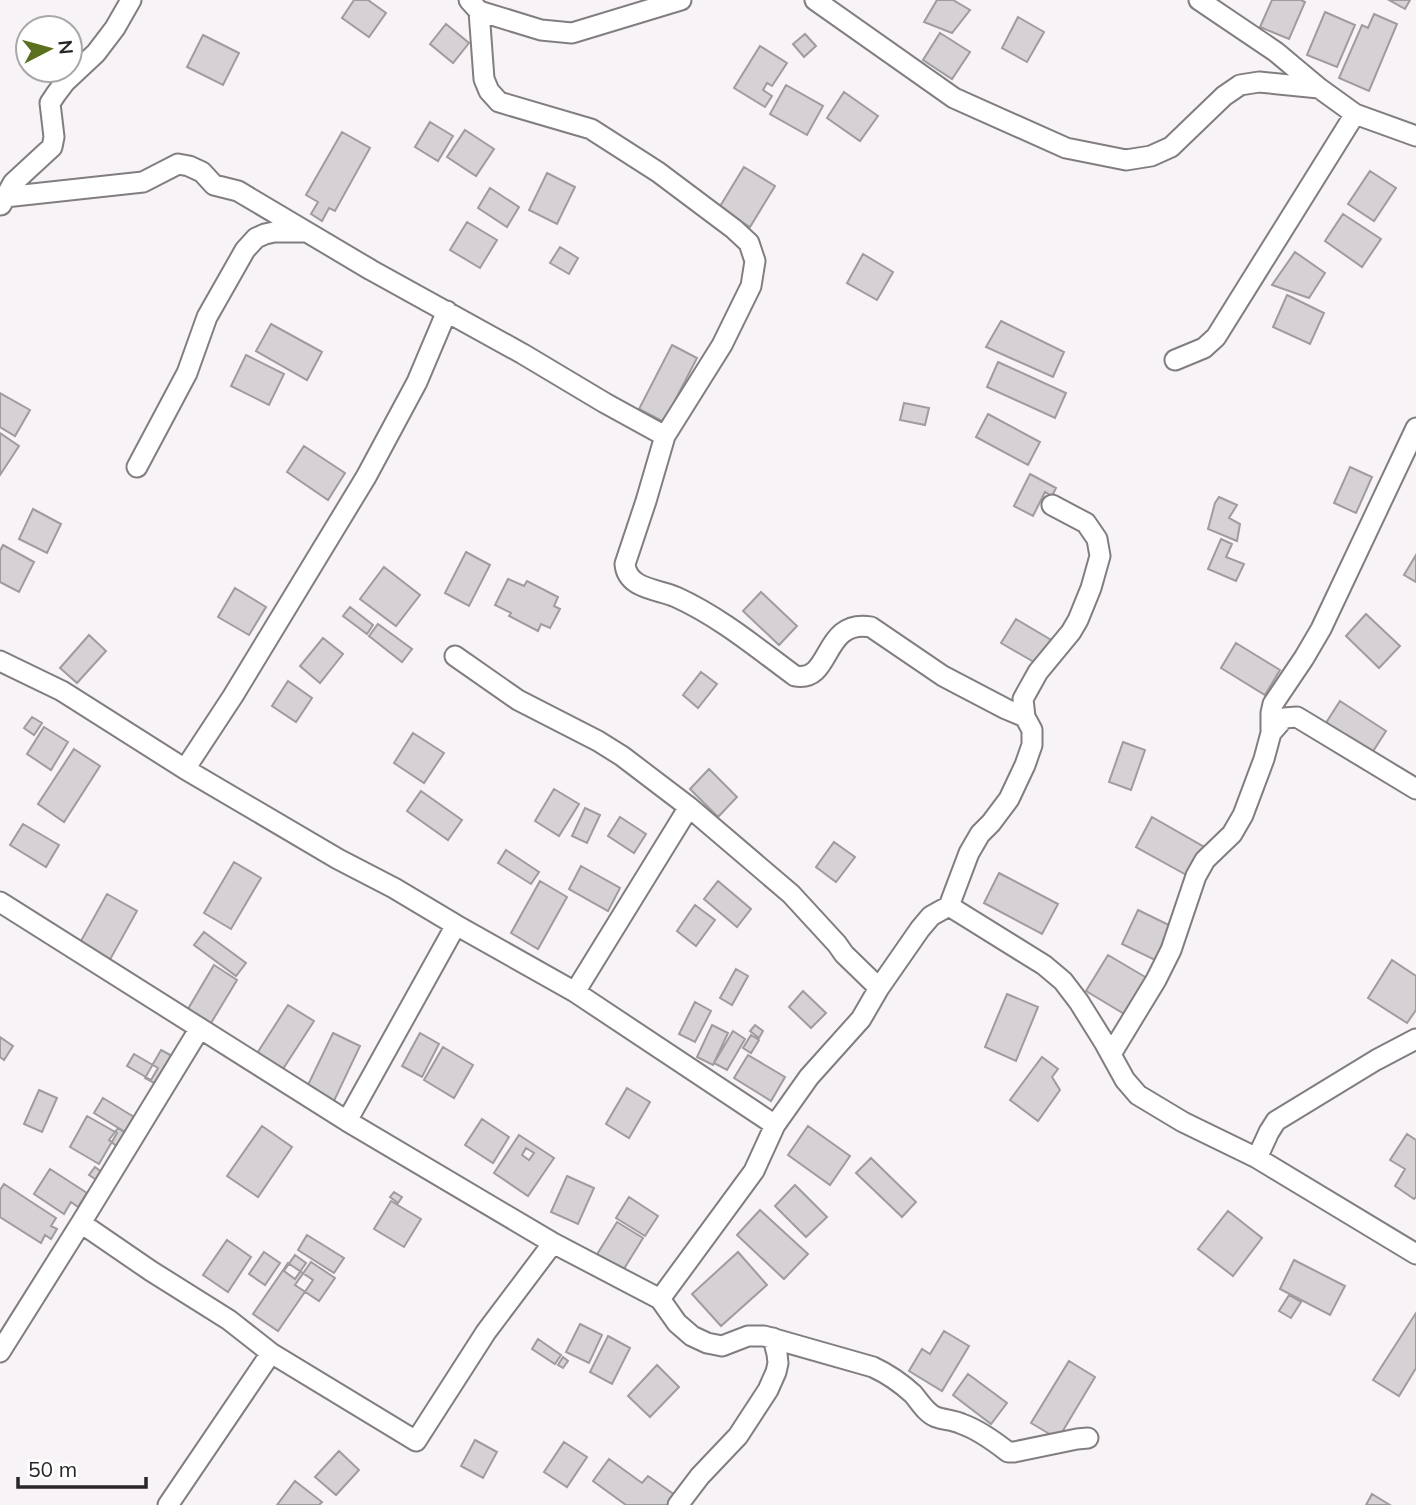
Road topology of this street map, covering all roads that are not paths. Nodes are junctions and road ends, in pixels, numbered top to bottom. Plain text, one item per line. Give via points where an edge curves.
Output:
1 (131, 0) edge
2 (681, 0) edge
3 (816, 0) edge
4 (1199, 0) edge
5 (474, 6) edge
6 (1319, 88) junction
7 (1355, 114) junction
8 (1416, 136) edge
9 (3, 202) edge
10 (306, 232) junction
11 (447, 312) junction
12 (1175, 360) dead end
13 (1416, 428) edge
14 (665, 436) junction
15 (137, 467) dead end
16 (1052, 505) dead end
17 (454, 656) dead end
18 (0, 661) edge
19 (1025, 716) junction
20 (1271, 733) junction
21 (185, 769) junction
22 (1416, 789) edge
23 (689, 807) junction
24 (0, 902) edge
25 (949, 906) junction
26 (456, 925) junction
27 (879, 988) junction
28 (575, 992) junction
29 (200, 1028) junction
30 (1416, 1039) edge
31 (1111, 1055) junction
32 (347, 1121) junction
33 (775, 1125) junction
34 (1257, 1158) junction
35 (81, 1223) junction
36 (553, 1243) junction
37 (1416, 1254) edge
38 (660, 1299) junction
39 (773, 1338) junction
40 (0, 1352) edge
41 (271, 1353) junction
42 (1088, 1438) dead end
43 (168, 1505) edge
44 (678, 1505) edge

1 - 9 street via 96,53 50,103 52,146 13,183
2 - 5 street via 572,33 541,30
3 - 6 street via 954,98 1066,148 1126,160 1171,147 1240,85 1259,82
4 - 6 street via 1276,52
5 - 14 street via 484,79 499,102 591,129 658,172 749,243 755,261 751,286 722,345
6 - 7 street
7 - 8 street
7 - 12 street via 1216,337 1204,348
9 - 10 street via 143,182 178,164 202,172 214,185 238,191
10 - 11 street
10 - 15 street via 265,234 245,250 207,317 187,373
11 - 14 street
11 - 21 street via 417,382 366,477
13 - 20 street via 1321,629 1273,704
14 - 19 street via 625,564 631,580 690,603 795,676 812,675 832,644 860,625 871,627 943,676
16 - 19 street via 1086,523 1097,539 1100,556 1071,632 1038,672 1023,699
17 - 23 street via 518,700 622,756
18 - 21 street via 62,691
19 - 25 street via 1032,730 1032,745 1025,765 1009,799 969,853
20 - 22 street via 1284,718 1297,717
20 - 31 street via 1243,815 1196,876 1171,950
21 - 26 street
23 - 27 street via 791,894
23 - 28 street
24 - 29 street
25 - 27 street via 931,916
25 - 31 street via 1063,981
26 - 28 street
26 - 32 street
27 - 33 street via 861,1018 809,1077
28 - 33 street
29 - 32 street
29 - 35 street
30 - 34 street via 1276,1121
31 - 34 street via 1138,1095
32 - 36 street
33 - 38 street via 754,1171
34 - 37 street
35 - 40 street
35 - 41 street via 229,1320
36 - 38 street
36 - 41 street via 486,1332 416,1441
38 - 39 street via 677,1323 707,1343 722,1346 748,1336
39 - 42 street via 884,1372 928,1412 976,1430 1009,1452
39 - 44 street via 778,1363 768,1390 737,1436
41 - 43 street

